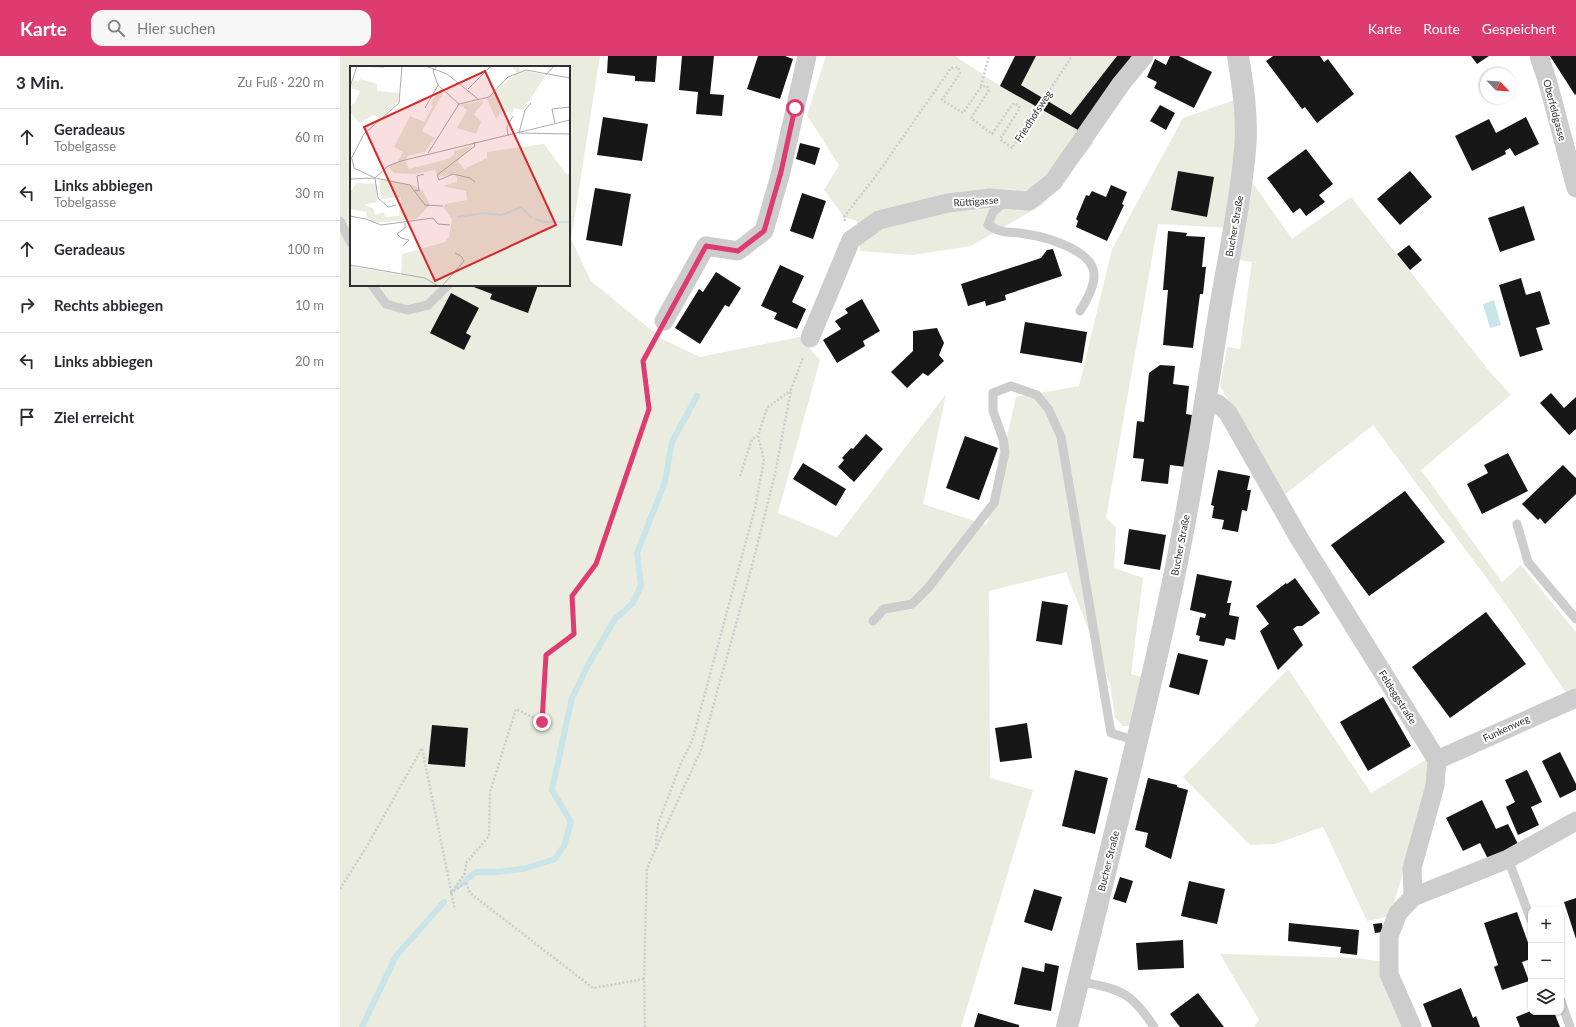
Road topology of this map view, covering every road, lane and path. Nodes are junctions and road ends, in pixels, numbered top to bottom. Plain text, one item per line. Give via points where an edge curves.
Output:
1 (807, 56) edge
2 (989, 56) edge
3 (1072, 56) edge
4 (1144, 56) edge
5 (1238, 56) edge
6 (1539, 56) edge
7 (981, 87) junction
8 (1576, 188) edge
9 (1008, 200) junction
10 (340, 221) edge
11 (851, 240) junction
12 (350, 241) edge
13 (373, 286) edge
14 (447, 286) edge
15 (1080, 311) dead end
16 (664, 321) joint
17 (810, 338) joint
18 (791, 390) junction
19 (1206, 400) junction
20 (758, 436) junction
21 (740, 476) dead end
22 (1517, 524) dead end
23 (1576, 619) edge
24 (873, 621) dead end
25 (1576, 698) edge
26 (1137, 741) junction
27 (1437, 760) junction
28 (1576, 821) edge
29 (656, 847) junction
30 (1508, 859) junction
31 (340, 889) edge
32 (451, 893) junction
33 (1413, 897) junction
34 (455, 910) dead end
35 (1528, 912) edge
36 (644, 978) junction
37 (1079, 981) junction
38 (1564, 1010) edge
39 (645, 1027) edge
40 (1068, 1027) edge
41 (1154, 1027) edge
42 (1412, 1027) edge
43 (1570, 1027) edge

1 - 16 street via 781,172 764,231 738,251 706,246
2 - 7 path
3 - 7 path, Friedhofsweg via 1012,148 1000,139 1019,106 1015,103 1012,105 992,134 971,118 989,90 987,86
4 - 9 street, Rüttigasse via 1121,84 1053,182 1029,201
5 - 19 street, Bucher Straße via 1245,98 1246,148
6 - 8 street, Oberfeldgasse
7 - 11 path via 963,114 942,100 960,73 958,67 951,68 844,217
9 - 11 street, Rüttigasse via 990,198 948,204 879,220
9 - 15 lane via 993,212 988,225 1000,233 1051,239 1073,249 1090,261 1094,274 1087,300
10 - 12 lane
11 - 17 street
13 - 14 lane via 386,304 407,310 428,305
16 - 32 path via 643,361 649,409 596,564 572,596 574,634 546,655 542,722 516,709 490,792 489,836 466,863 465,874
17 - 18 path
18 - 20 path via 767,408
18 - 29 path via 774,482 701,750
19 - 26 street, Bucher Straße via 1170,596
19 - 27 street, Feldeggstraße via 1218,404 1228,413 1299,538
20 - 21 path via 752,439
20 - 29 path via 764,460 755,508 692,741 658,824
22 - 23 lane via 1528,562
24 - 26 lane via 884,609 912,604 928,588 994,503 1005,452 993,411 993,392 1011,386 1037,395 1049,410 1061,437 1111,734
25 - 27 street, Funkenweg
26 - 37 street, Bucher Straße
27 - 33 street via 1435,786 1412,868
28 - 30 street
29 - 36 path via 647,868
30 - 33 street
30 - 35 lane
31 - 32 path via 422,748
32 - 34 path
32 - 36 path via 466,882 470,893 593,988
33 - 42 street via 1398,913 1389,936 1390,974
36 - 39 path
37 - 40 street, Bucher Straße
37 - 41 lane via 1121,991 1135,1001
38 - 43 lane

